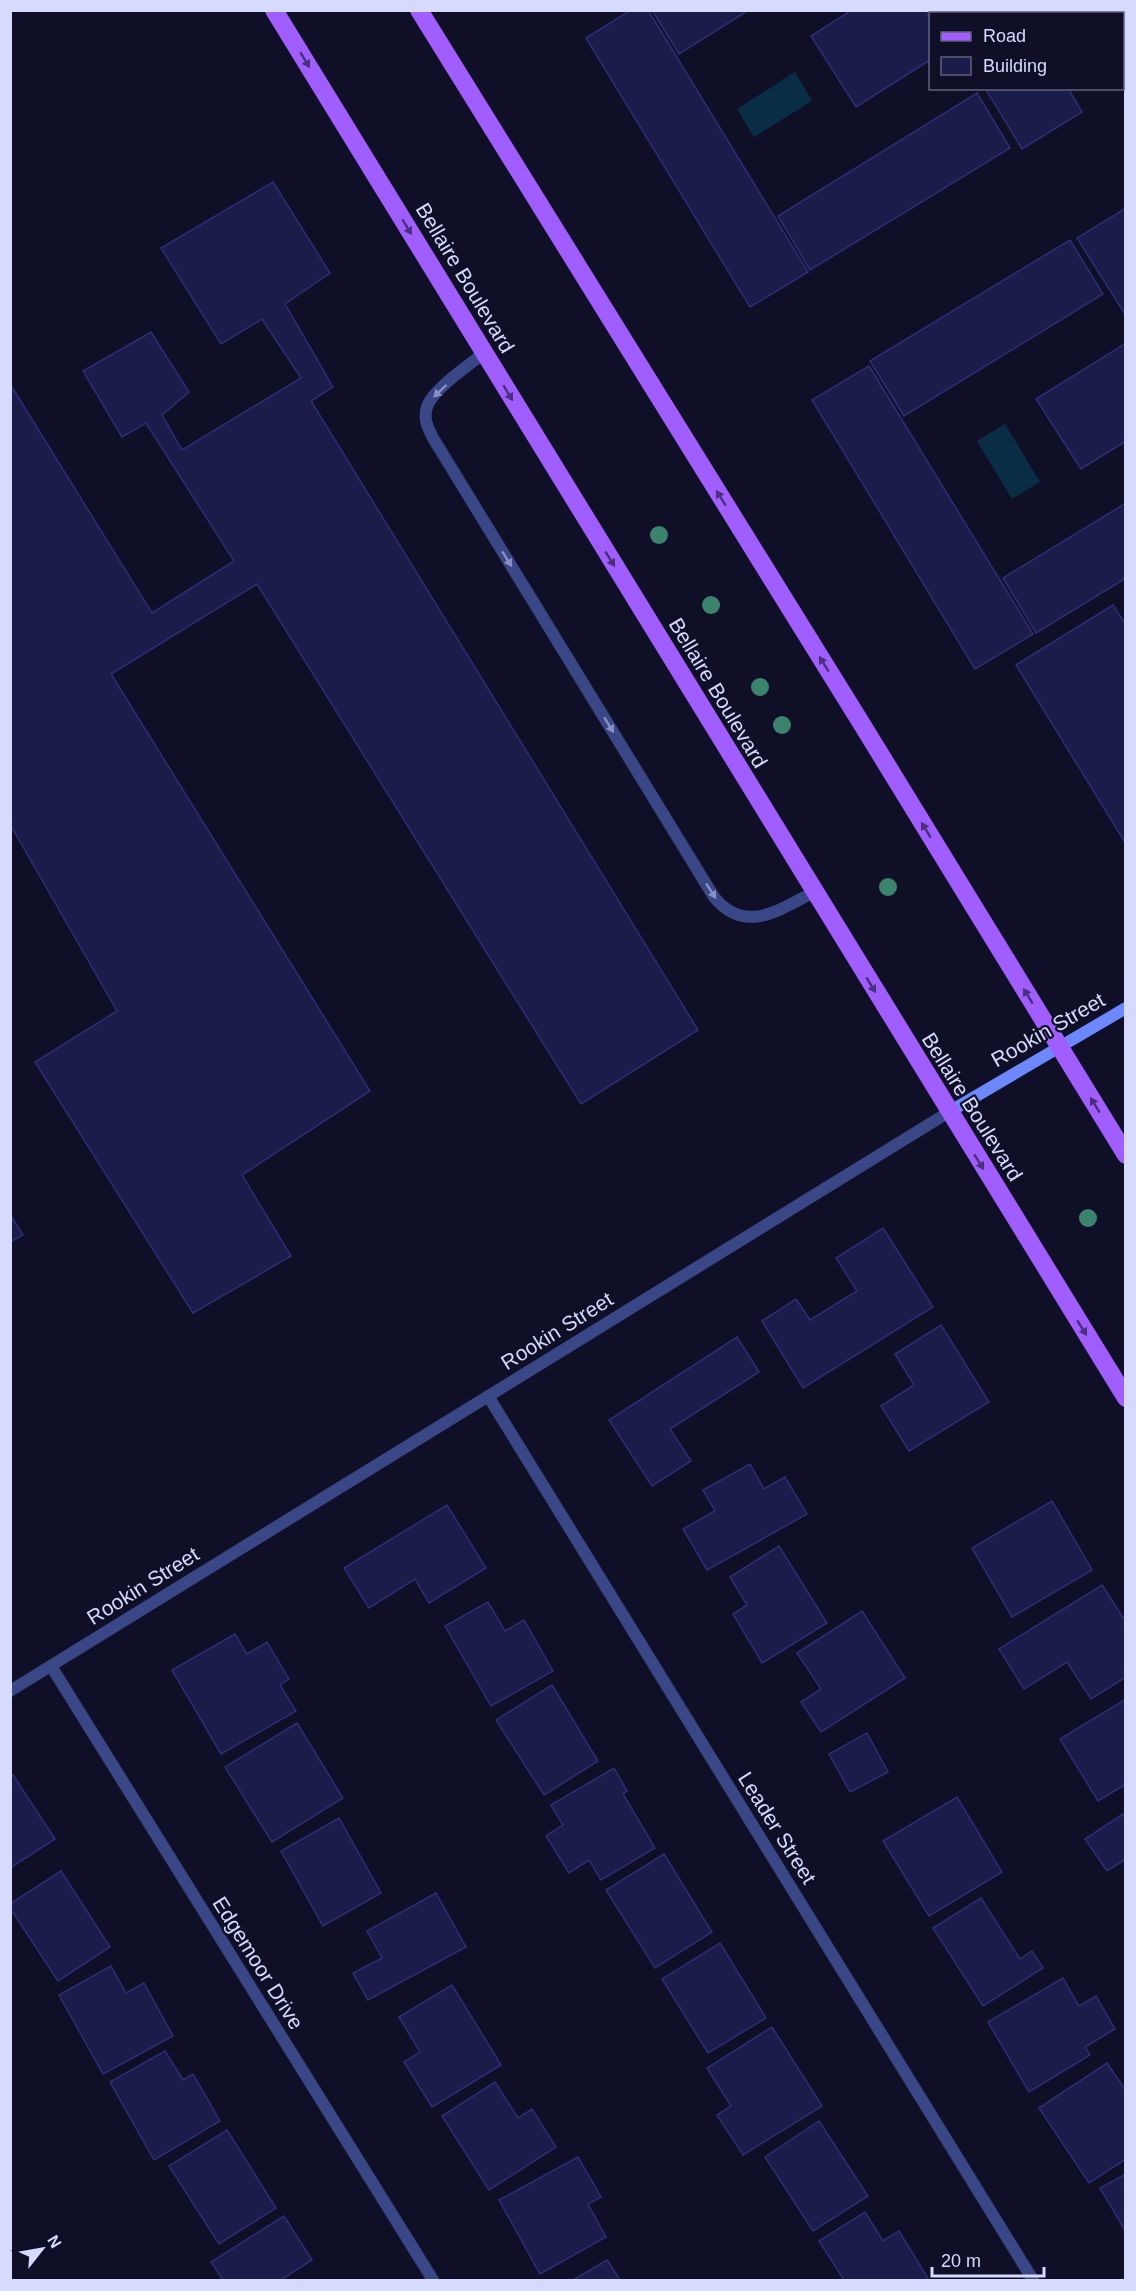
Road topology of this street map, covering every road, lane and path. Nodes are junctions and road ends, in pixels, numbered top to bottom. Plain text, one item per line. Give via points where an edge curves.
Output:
1 (274, 10) edge
2 (419, 10) edge
3 (484, 353) junction
4 (814, 892) junction
5 (1125, 1008) edge
6 (1059, 1046) junction
7 (949, 1112) junction
8 (1125, 1155) edge
9 (488, 1396) junction
10 (1125, 1398) edge
11 (51, 1666) junction
12 (10, 1691) edge
13 (433, 2280) edge
14 (1033, 2280) edge

1 -> 3 main road, Bellaire Boulevard
6 -> 2 main road
3 -> 4 main road, Bellaire Boulevard
3 -> 4 street via 433,396 427,407 426,423 714,897 725,910 742,917 769,915
4 -> 7 main road, Bellaire Boulevard
5 - 6 street, Rookin Street
6 - 7 street, Rookin Street
8 -> 6 main road
7 - 9 street, Rookin Street
7 -> 10 main road, Bellaire Boulevard
9 - 11 street, Rookin Street
9 - 14 street, Leader Street
11 - 12 street, Rookin Street
11 - 13 street, Edgemoor Drive

